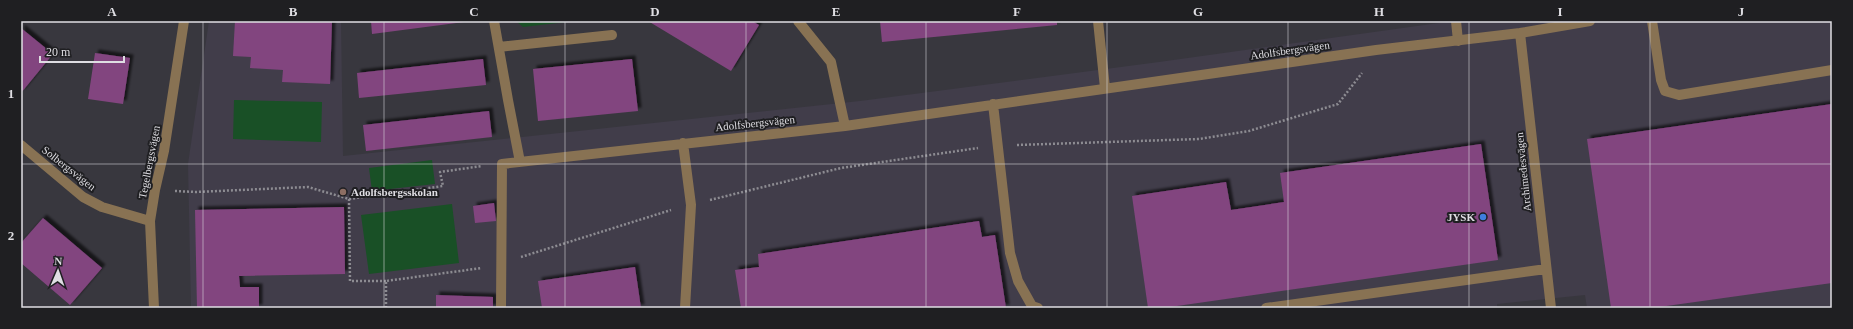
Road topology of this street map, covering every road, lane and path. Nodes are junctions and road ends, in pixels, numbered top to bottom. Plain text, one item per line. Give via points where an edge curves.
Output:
1 (184, 21) edge
2 (494, 21) edge
3 (798, 21) edge
4 (1098, 21) edge
5 (1456, 21) edge
6 (1590, 21) edge
7 (1652, 21) edge
8 (1520, 33) junction
9 (612, 35) dead end
10 (1458, 40) junction
11 (499, 47) junction
12 (1376, 50) junction
13 (1832, 70) edge
14 (1105, 88) junction
15 (992, 104) junction
16 (844, 126) junction
17 (683, 143) junction
18 (21, 145) edge
19 (998, 146) junction
20 (520, 162) junction
21 (502, 164) junction
22 (155, 190) junction
23 (349, 199) junction
24 (691, 205) junction
25 (150, 221) junction
26 (501, 266) junction
27 (1546, 269) junction
28 (386, 281) junction
29 (154, 308) edge
30 (386, 308) edge
31 (501, 308) edge
32 (685, 308) edge
33 (1038, 308) edge
34 (1266, 308) edge
35 (1551, 308) edge

1 - 22 street, Tegelbergsvägen via 164,151
2 - 11 street
3 - 16 street via 831,62
4 - 14 street
5 - 10 street
6 - 8 street, Adolfsbergsvägen
7 - 13 street via 1661,80 1665,91 1679,96
8 - 10 street, Adolfsbergsvägen
8 - 27 street, Archimedesvägen
9 - 11 street
10 - 12 street, Adolfsbergsvägen
11 - 20 street
12 - 14 street, Adolfsbergsvägen
12 - 19 path via 1354,85 1338,104 1249,131 1199,138
14 - 15 street, Adolfsbergsvägen
15 - 16 street, Adolfsbergsvägen
15 - 19 street
16 - 17 street, Adolfsbergsvägen
17 - 20 street, Adolfsbergsvägen
17 - 24 street
18 - 25 street, Solbergsvägen via 83,197 102,207
19 - 24 path via 841,168
19 - 33 street via 1010,253 1018,281 1032,306
20 - 21 street, Adolfsbergsvägen
21 - 23 path via 440,172 442,186
21 - 26 street
22 - 23 path via 196,192 308,187
22 - 25 street, Tegelbergsvägen
23 - 28 path via 350,281
24 - 26 path via 644,217 531,253
24 - 32 street
25 - 29 street, Tegelbergsvägen
26 - 28 path
26 - 31 street
27 - 34 street
27 - 35 street, Archimedesvägen
28 - 30 path

